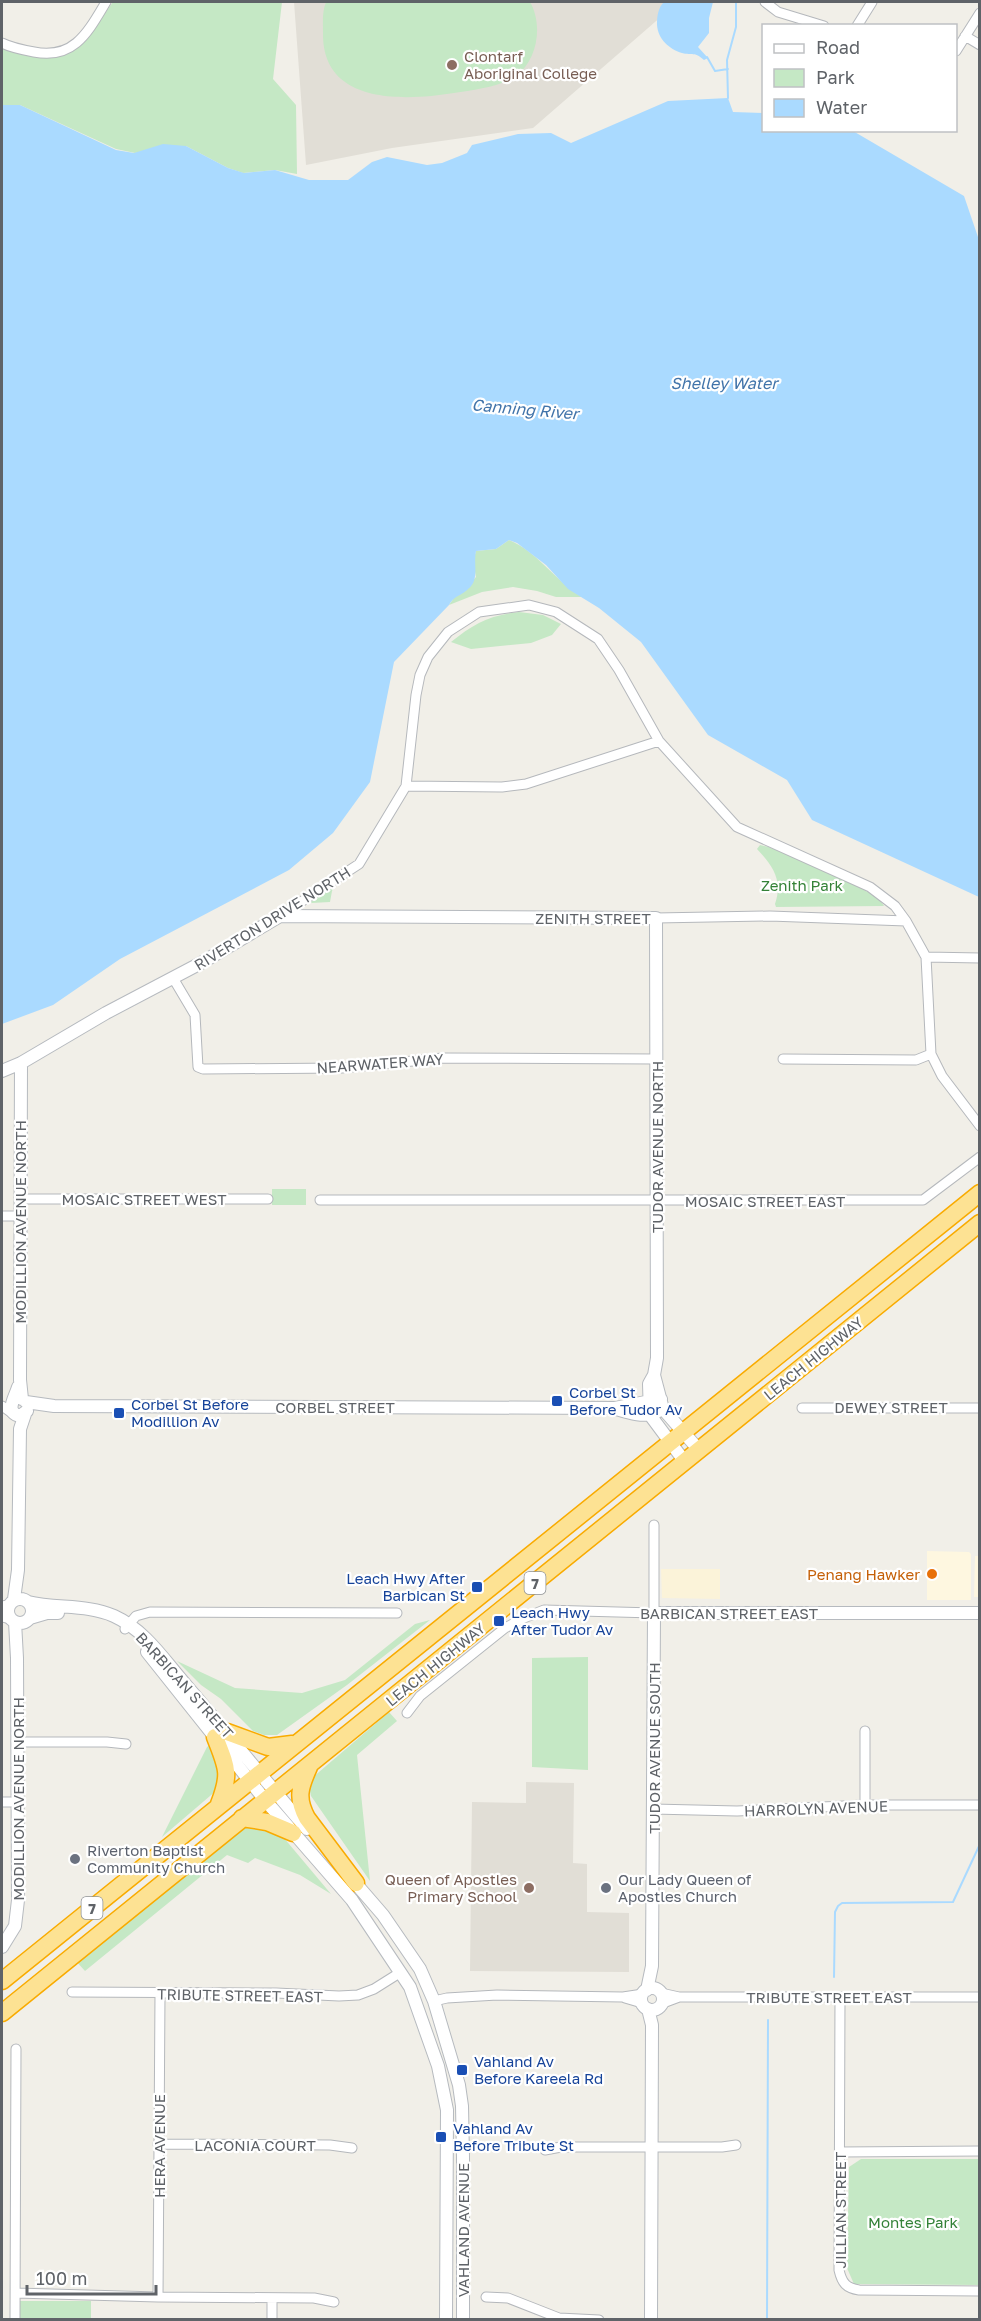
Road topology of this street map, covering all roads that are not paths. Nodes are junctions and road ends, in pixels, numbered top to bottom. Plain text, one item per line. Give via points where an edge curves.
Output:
1 (106, 2) edge
2 (765, 2) edge
3 (872, 2) edge
4 (980, 13) edge
5 (817, 24) edge
6 (858, 24) edge
7 (965, 36) junction
8 (2, 43) edge
9 (980, 45) edge
10 (957, 49) edge
11 (659, 741) junction
12 (406, 786) junction
13 (280, 916) junction
14 (656, 918) junction
15 (906, 921) junction
16 (926, 957) junction
17 (980, 958) edge
18 (173, 978) junction
19 (931, 1054) junction
20 (657, 1059) junction
21 (783, 1059) dead end
22 (21, 1063) junction
23 (2, 1071) edge
24 (980, 1126) edge
25 (980, 1157) edge
26 (980, 1192) edge
27 (21, 1199) junction
28 (268, 1199) dead end
29 (321, 1200) dead end
30 (657, 1202) junction
31 (2, 1216) edge
32 (20, 1216) junction
33 (980, 1223) edge
34 (658, 1403) junction
35 (16, 1407) edge
36 (615, 1408) junction
37 (802, 1408) dead end
38 (980, 1408) edge
39 (650, 1416) junction
40 (676, 1436) junction
41 (699, 1450) junction
42 (685, 1462) junction
43 (654, 1525) dead end
44 (15, 1602) edge
45 (398, 1613) dead end
46 (654, 1613) junction
47 (980, 1613) edge
48 (16, 1620) edge
49 (126, 1626) junction
50 (407, 1713) dead end
51 (865, 1731) dead end
52 (221, 1735) junction
53 (18, 1742) junction
54 (295, 1743) junction
55 (126, 1744) dead end
56 (311, 1764) junction
57 (254, 1777) junction
58 (270, 1796) junction
59 (2, 1802) edge
60 (19, 1802) junction
61 (218, 1805) junction
62 (865, 1805) junction
63 (980, 1806) edge
64 (653, 1809) junction
65 (242, 1818) junction
66 (293, 1833) junction
67 (356, 1883) junction
68 (5, 1943) edge
69 (402, 1972) junction
70 (2, 1981) edge
71 (72, 1992) dead end
72 (160, 1994) junction
73 (840, 1997) junction
74 (980, 1997) edge
75 (652, 1999) junction
76 (434, 2001) junction
77 (2, 2013) edge
78 (16, 2049) dead end
79 (158, 2144) junction
80 (736, 2145) dead end
81 (653, 2147) junction
82 (352, 2148) dead end
83 (545, 2150) dead end
84 (980, 2151) edge
85 (840, 2152) junction
86 (980, 2291) edge
87 (16, 2293) junction
88 (158, 2297) junction
89 (486, 2297) dead end
90 (272, 2299) junction
91 (463, 2301) junction
92 (333, 2302) dead end
93 (15, 2319) edge
94 (272, 2319) edge
95 (446, 2319) edge
96 (452, 2319) edge
97 (463, 2319) edge
98 (599, 2319) edge
99 (651, 2319) edge

1 - 8 street via 77,43 68,49 43,54
2 - 5 street via 778,12
3 - 6 street
4 - 7 street
7 - 9 street
7 - 10 street
11 - 12 street via 526,784
11 - 12 street, RIVERTON DRIVE NORTH via 598,639 569,618 529,605 479,612 448,632 428,657 420,675
11 - 15 street, RIVERTON DRIVE NORTH via 737,827 870,887 895,906
12 - 13 street, RIVERTON DRIVE NORTH via 359,864
13 - 14 street, ZENITH STREET
13 - 18 street, RIVERTON DRIVE NORTH
14 - 15 street, ZENITH STREET via 770,916
14 - 20 street, TUDOR AVENUE NORTH
15 - 16 street, RIVERTON DRIVE NORTH
16 - 17 street
16 - 19 street
18 - 20 street, NEARWATER WAY via 195,1015 198,1067 203,1069 342,1068 443,1058
18 - 22 street, RIVERTON DRIVE NORTH
19 - 21 street via 916,1060
19 - 24 street via 942,1076
20 - 30 street, TUDOR AVENUE NORTH
22 - 23 street, RIVERTON DRIVE NORTH
22 - 27 street, MODILLION AVENUE NORTH
25 - 30 street, MOSAIC STREET EAST via 923,1200
26 - 40 highway, LEACH HIGHWAY / 7
27 - 28 street, MOSAIC STREET WEST
27 - 32 street, MODILLION AVENUE NORTH
29 - 30 street, MOSAIC STREET EAST
30 - 34 street, TUDOR AVENUE NORTH via 654,1375
31 - 32 street
32 - 35 street, MODILLION AVENUE NORTH via 20,1380
33 - 41 highway, LEACH HIGHWAY / 7
34 - 36 street, CORBEL STREET
34 - 39 street
34 - 40 street, TUDOR AVENUE NORTH
35 - 36 street, CORBEL STREET
35 - 44 street, MODILLION AVENUE NORTH via 20,1430
36 - 39 street, CORBEL STREET
37 - 38 street, DEWEY STREET
39 - 40 street, TUDOR AVENUE NORTH
40 - 41 street, TUDOR AVENUE NORTH
40 - 42 street, TUDOR AVENUE NORTH
40 - 54 highway, LEACH HIGHWAY / 7
41 - 42 highway, LEACH HIGHWAY / 7
42 - 56 highway, LEACH HIGHWAY / 7
43 - 46 street, TUDOR AVENUE SOUTH
44 - 48 street via 7,1612
44 - 48 street via 32,1611
44 - 49 street, BARBICAN STREET via 105,1612
45 - 49 street via 150,1612 136,1616
46 - 47 street, BARBICAN STREET EAST
46 - 50 street, BARBICAN STREET EAST via 544,1610 524,1618 505,1628 420,1696
46 - 64 street, TUDOR AVENUE SOUTH
48 - 49 street, BARBICAN STREET via 47,1613 80,1614
48 - 53 street, MODILLION AVENUE NORTH
49 - 52 street, BARBICAN STREET
51 - 62 street
52 - 54 highway via 272,1747
52 - 57 street, BARBICAN STREET
52 - 61 highway via 227,1775
53 - 55 street
53 - 60 street, MODILLION AVENUE NORTH
54 - 57 highway, LEACH HIGHWAY / 7
56 - 58 highway, LEACH HIGHWAY / 7
56 - 67 highway via 300,1787 302,1809
57 - 58 street, VAHLAND AVENUE
57 - 61 highway, LEACH HIGHWAY / 7
58 - 65 highway, LEACH HIGHWAY / 7
58 - 66 street, VAHLAND AVENUE
58 - 67 street, VAHLAND AVENUE
59 - 60 street
60 - 68 street, MODILLION AVENUE NORTH via 17,1916
61 - 70 highway, LEACH HIGHWAY / 7
62 - 63 street, HARROLYN AVENUE
62 - 64 street, HARROLYN AVENUE via 737,1811
64 - 75 street, TUDOR AVENUE SOUTH
65 - 66 highway
65 - 77 highway, LEACH HIGHWAY / 7
66 - 69 street, VAHLAND AVENUE via 352,1900
67 - 76 street, VAHLAND AVENUE via 408,1950
69 - 72 street, TRIBUTE STREET EAST via 358,1995
69 - 95 street, VAHLAND AVENUE via 415,2001 447,2110
71 - 72 street, TRIBUTE STREET EAST
72 - 79 street, HERA AVENUE
73 - 74 street, TRIBUTE STREET EAST
73 - 75 street, TRIBUTE STREET EAST
73 - 85 street, JILLIAN STREET
75 - 76 street, TRIBUTE STREET EAST via 497,1995
75 - 81 street, TUDOR AVENUE SOUTH
76 - 91 street, VAHLAND AVENUE via 462,2106
78 - 87 street
79 - 82 street, LACONIA COURT
79 - 88 street, HERA AVENUE
80 - 81 street
81 - 83 street
81 - 99 street, TUDOR AVENUE SOUTH
84 - 85 street
85 - 86 street, JILLIAN STREET via 839,2270 846,2286 865,2290
87 - 88 street
87 - 93 street
88 - 90 street
89 - 98 street via 508,2298 559,2318
90 - 92 street via 314,2298
90 - 94 street
91 - 96 street via 454,2288
91 - 97 street, VAHLAND AVENUE

